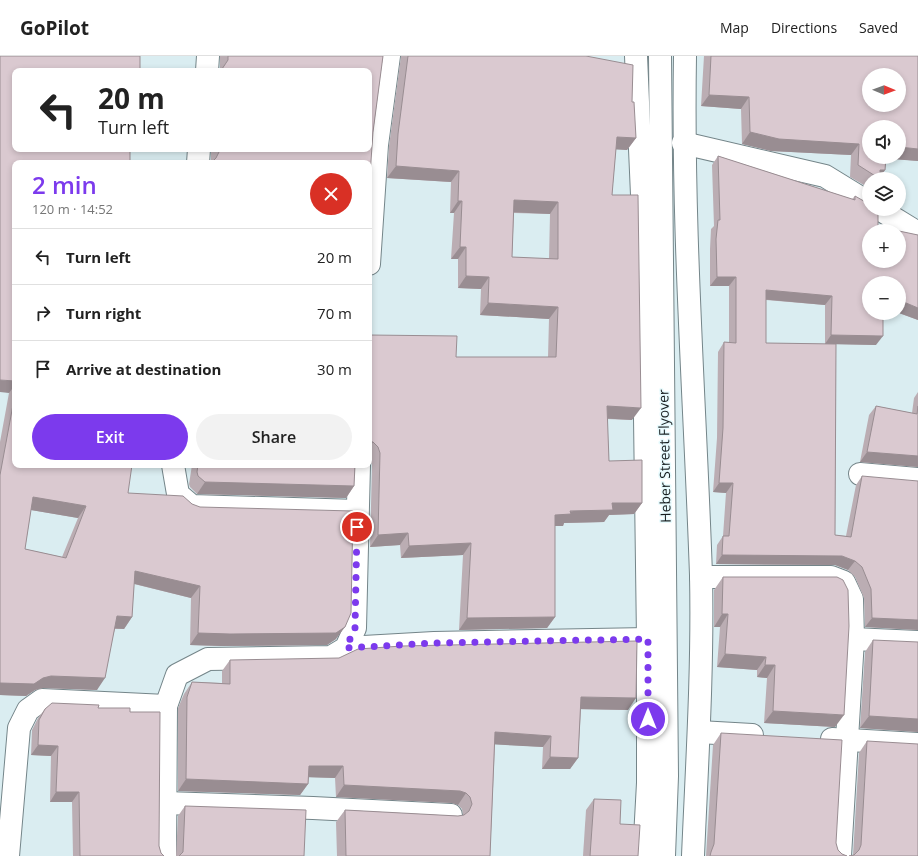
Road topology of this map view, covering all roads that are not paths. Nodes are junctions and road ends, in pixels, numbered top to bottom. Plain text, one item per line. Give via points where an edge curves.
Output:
1 (208, 56) edge
2 (389, 56) edge
3 (660, 56) edge
4 (685, 56) edge
5 (636, 61) edge
6 (613, 62) edge
7 (207, 68) edge
8 (683, 143) junction
9 (862, 199) edge
10 (890, 216) edge
11 (372, 219) edge
12 (918, 233) edge
13 (173, 468) edge
14 (359, 468) edge
15 (860, 474) dead end
16 (918, 479) edge
17 (357, 512) junction
18 (701, 577) junction
19 (648, 639) junction
20 (853, 639) junction
21 (918, 642) edge
22 (346, 648) junction
23 (166, 706) junction
24 (699, 732) junction
25 (768, 736) edge
26 (815, 738) edge
27 (846, 740) junction
28 (918, 744) edge
29 (7, 789) edge
30 (165, 803) junction
31 (451, 815) edge
32 (8, 856) edge
33 (165, 856) edge
34 (644, 856) edge
35 (664, 856) edge
36 (693, 856) edge
37 (840, 856) edge

1 - 7 street
2 - 11 street via 377,145
3 - 35 street, Heber Street Flyover via 667,768
4 - 8 street
5 - 6 street
5 - 19 street via 642,203
8 - 9 street via 825,176
8 - 18 street
10 - 12 street
13 - 17 street via 178,494 192,506
14 - 17 street
15 - 16 street
17 - 22 street via 355,628
18 - 20 street via 831,577 844,582 852,599
18 - 24 street
19 - 22 street via 434,643
19 - 34 street via 648,782
20 - 21 street
20 - 27 street
22 - 23 street via 331,657 208,659 178,675
23 - 29 street via 42,700 28,710 19,728
23 - 30 street
24 - 25 street
24 - 36 street
26 - 27 street
27 - 28 street
27 - 37 street
29 - 32 street
30 - 31 street
30 - 33 street

